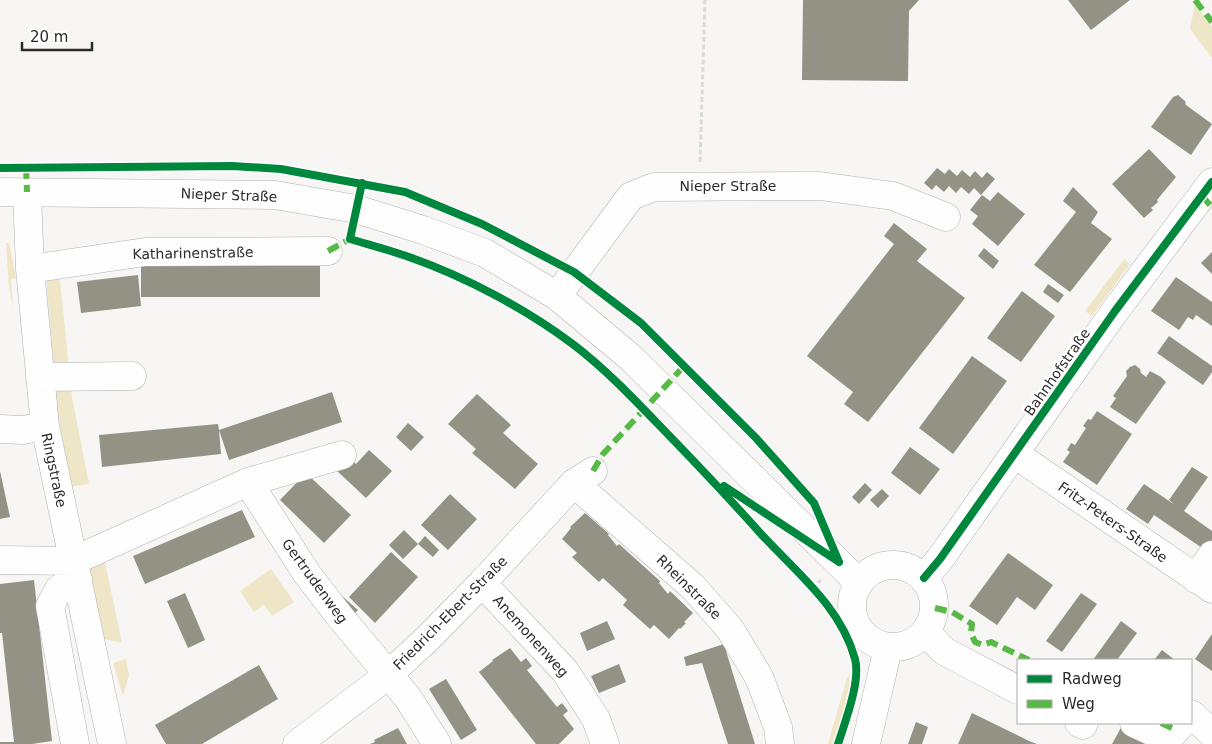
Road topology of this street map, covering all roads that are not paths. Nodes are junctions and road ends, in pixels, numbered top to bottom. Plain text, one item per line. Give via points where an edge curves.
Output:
1 (1212, 182) edge
2 (0, 192) edge
3 (27, 192) junction
4 (946, 217) dead end
5 (328, 251) dead end
6 (30, 269) junction
7 (558, 296) junction
8 (132, 376) dead end
9 (40, 377) junction
10 (45, 426) junction
11 (0, 429) edge
12 (1015, 454) junction
13 (342, 455) dead end
14 (584, 477) joint
15 (248, 482) junction
16 (1212, 555) edge
17 (0, 560) edge
18 (76, 570) junction
19 (924, 578) junction
20 (482, 583) junction
21 (859, 583) junction
22 (1204, 584) edge
23 (926, 632) junction
24 (888, 648) junction
25 (388, 675) junction
26 (1017, 689) edge
27 (1192, 715) edge
28 (1136, 724) edge
29 (1181, 724) edge
30 (1212, 733) edge
31 (299, 743) edge
32 (75, 744) edge
33 (112, 744) edge
34 (437, 744) edge
35 (605, 744) edge
36 (780, 744) edge
37 (866, 744) edge

1 - 12 street, Bahnhofstraße via 1114,311
2 - 3 street, Nieper Straße
3 - 6 street, Ringstraße
3 - 7 street, Nieper Straße via 274,195 356,209 485,253
4 - 7 street, Nieper Straße via 893,196 820,186 654,187 631,196
5 - 6 street, Katharinenstraße via 145,252
6 - 9 street, Ringstraße
7 - 21 street, Nieper Straße via 630,357
8 - 9 street
9 - 10 street, Ringstraße
10 - 11 street via 23,430
10 - 18 street, Ringstraße
12 - 19 street, Bahnhofstraße
12 - 22 street, Fritz-Peters-Straße
13 - 15 street
14 - 20 street, Friedrich-Ebert-Straße
14 - 36 street, Rheinstraße via 730,629 759,677 778,727
15 - 18 street
15 - 25 street, Gertrudenweg via 307,574
16 - 22 street
17 - 18 street
18 - 32 street via 59,589 50,606
18 - 33 street, Ringstraße
19 - 21 street via 910,569 882,566
19 - 23 street via 932,592 935,608
20 - 25 street, Friedrich-Ebert-Straße
20 - 35 street, Anemonenweg via 565,670 596,719
21 - 24 street via 853,596 856,624 875,644
23 - 24 street via 916,642
23 - 26 street via 944,651
24 - 37 street
25 - 31 street, Friedrich-Ebert-Straße
25 - 34 street, Gertrudenweg via 408,698
27 - 30 street
28 - 29 street via 1168,739

